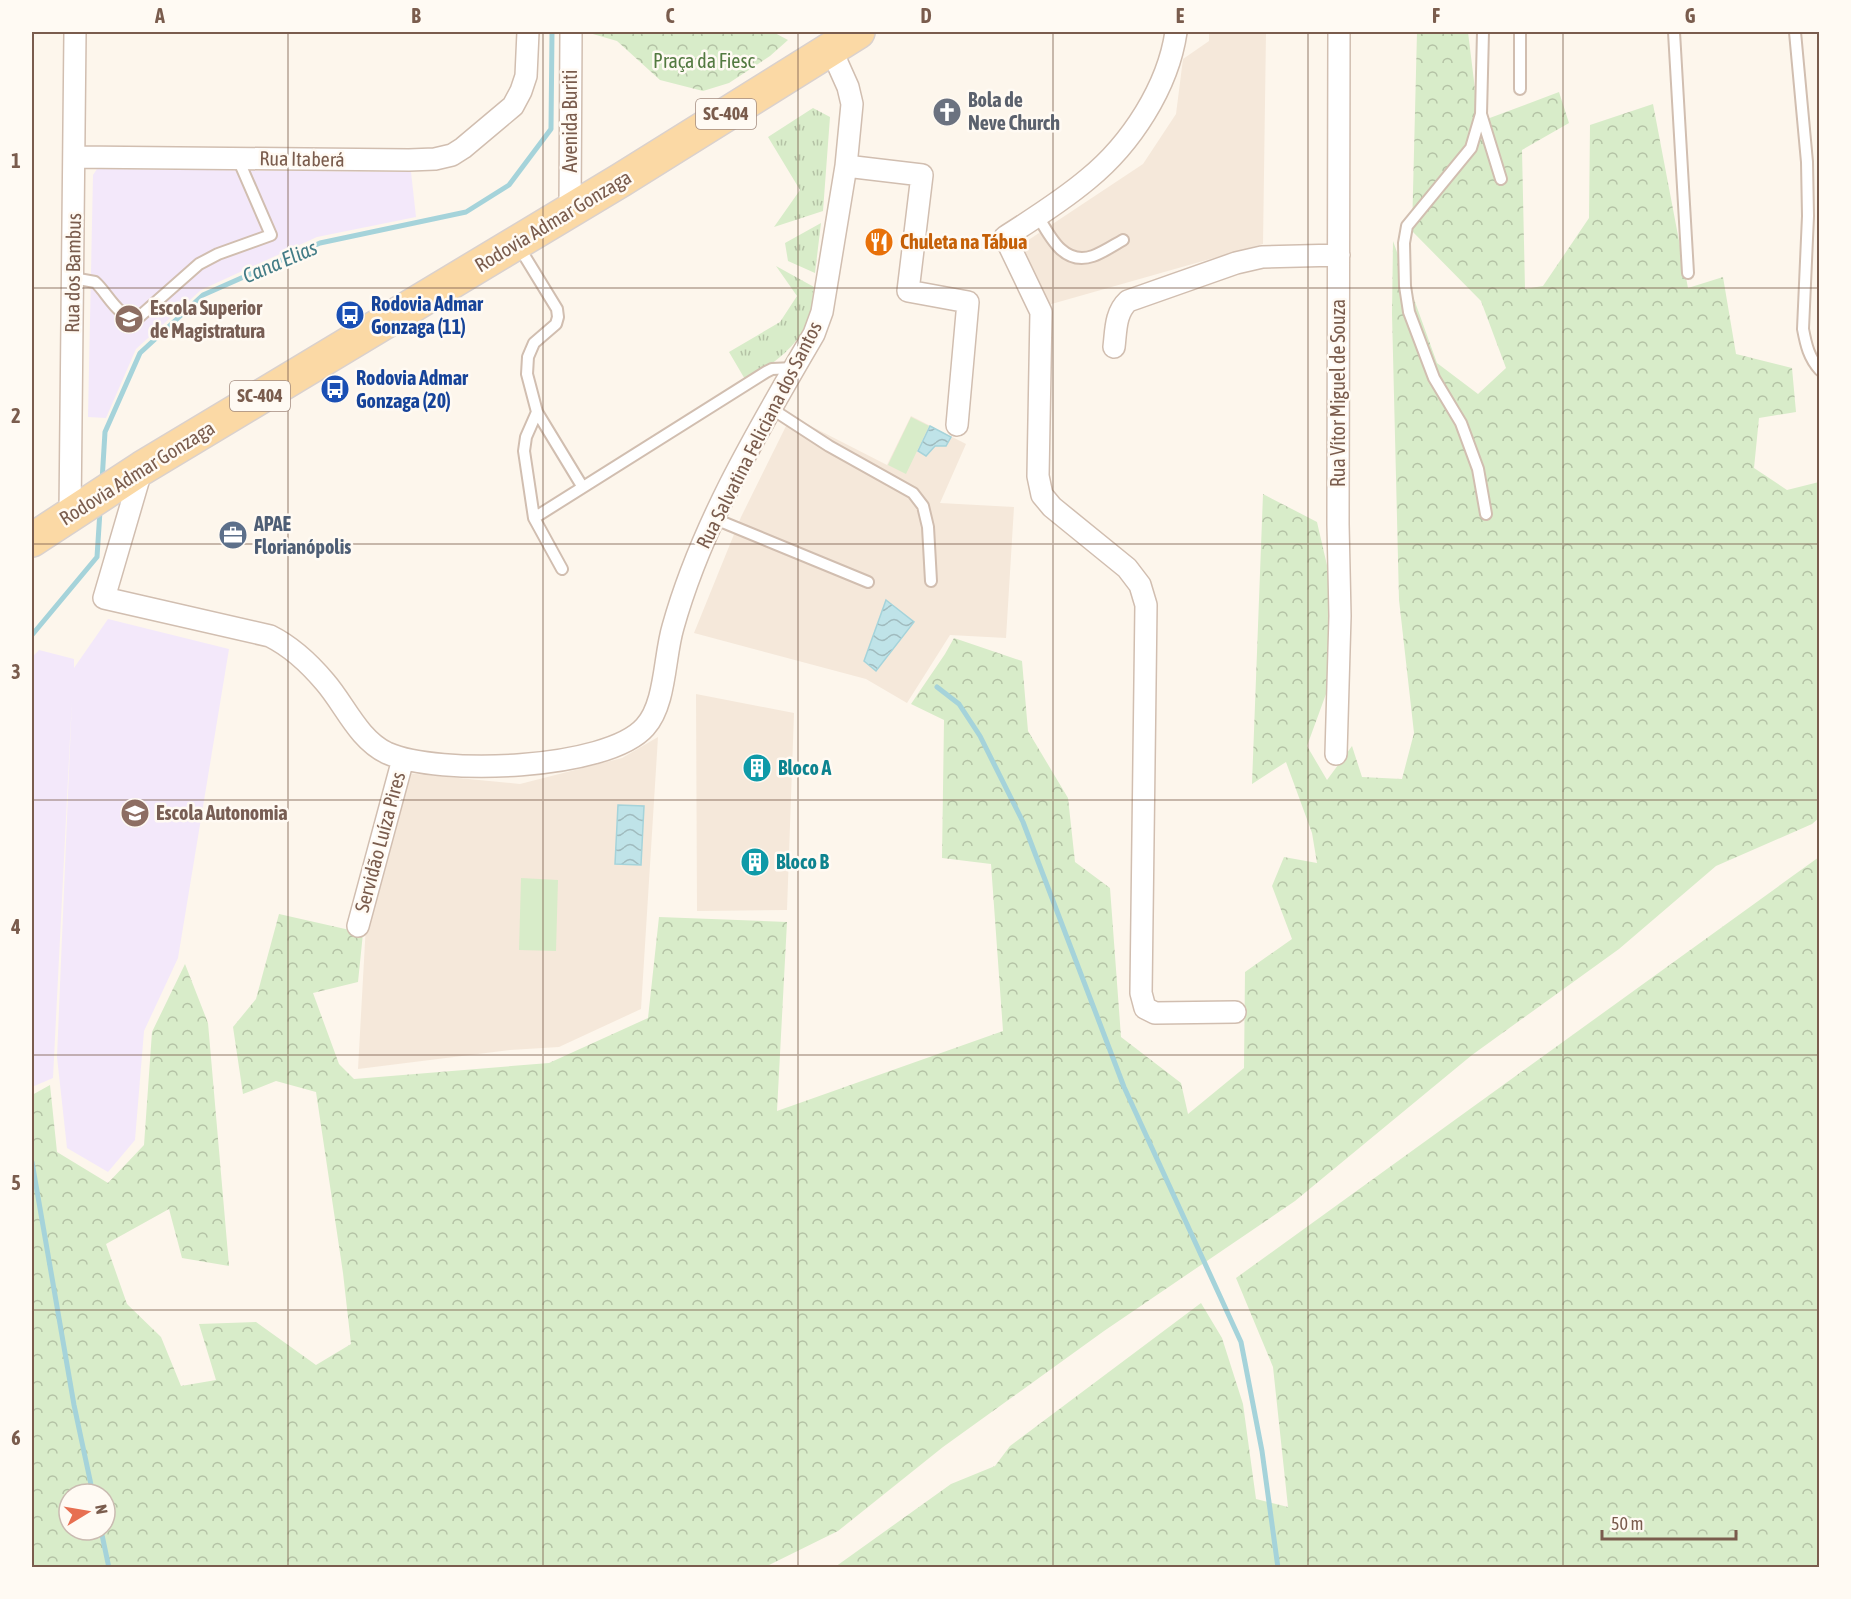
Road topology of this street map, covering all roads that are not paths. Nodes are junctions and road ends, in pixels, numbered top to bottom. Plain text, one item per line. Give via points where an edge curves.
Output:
1 (75, 32) edge
2 (528, 32) edge
3 (571, 32) edge
4 (858, 32) edge
5 (1176, 32) edge
6 (1339, 32) edge
7 (1483, 32) edge
8 (1520, 32) edge
9 (1674, 32) edge
10 (1795, 32) edge
11 (831, 49) junction
12 (1520, 89) dead end
13 (1481, 114) junction
14 (74, 157) junction
15 (238, 159) junction
16 (846, 166) junction
17 (1501, 179) dead end
18 (570, 211) junction
19 (1038, 216) junction
20 (1123, 240) dead end
21 (517, 243) junction
22 (1339, 255) junction
23 (1688, 273) dead end
24 (73, 278) junction
25 (1114, 347) dead end
26 (794, 368) junction
27 (1820, 370) edge
28 (772, 409) junction
29 (537, 412) junction
30 (957, 425) dead end
31 (121, 482) junction
32 (582, 486) junction
33 (1486, 514) dead end
34 (70, 515) junction
35 (534, 518) junction
36 (715, 519) junction
37 (32, 540) edge
38 (562, 569) dead end
39 (868, 582) dead end
40 (931, 582) dead end
41 (1336, 754) dead end
42 (403, 759) junction
43 (358, 926) dead end
44 (1235, 1011) dead end

1 - 14 street, Rua dos Bambus
2 - 15 street, Rua Itaberá via 526,76 513,106 452,154 435,159
3 - 18 street, Avenida Buriti
4 - 11 main road, Rodovia Admar Gonzaga / SC-404
5 - 19 street via 1161,84 1119,149 1090,178
6 - 22 street, Rua Vítor Miguel de Souza
7 - 13 lane
8 - 12 lane
9 - 23 lane
10 - 27 lane via 1807,162 1803,329 1807,347
11 - 16 street, Rua Salvatina Feliciana dos Santos via 852,104
11 - 18 main road, Rodovia Admar Gonzaga / SC-404
13 - 17 lane
13 - 33 lane via 1471,148 1407,226 1404,243 1410,312 1434,378 1461,423 1478,469
14 - 15 street, Rua Itaberá
14 - 24 street, Rua dos Bambus
15 - 24 lane via 271,235 199,264 139,317 127,316 95,282
16 - 26 street, Rua Salvatina Feliciana dos Santos via 822,312
16 - 30 street via 922,176 908,291 968,302
18 - 21 main road, Rodovia Admar Gonzaga / SC-404
19 - 20 lane via 1059,249 1073,257 1092,256
19 - 44 street via 1005,237 1041,312 1038,476 1042,495 1127,568 1140,585 1146,605 1141,993 1145,1008 1155,1013
21 - 29 lane via 558,317 556,324 534,343 528,357 527,374
21 - 31 main road, Rodovia Admar Gonzaga / SC-404
22 - 25 street via 1262,257 1236,262 1128,301 1118,316
22 - 41 street, Rua Vítor Miguel de Souza via 1340,616
24 - 34 street, Rua dos Bambus
26 - 28 street, Rua Salvatina Feliciana dos Santos
26 - 32 lane via 766,372
28 - 36 street, Rua Salvatina Feliciana dos Santos
28 - 40 lane via 913,493 923,506 928,527
29 - 32 lane
29 - 35 lane via 524,451
31 - 34 main road, Rodovia Admar Gonzaga / SC-404
31 - 42 street, Rua Salvatina Feliciana dos Santos via 104,598 270,636 287,644 326,682 372,743
32 - 35 lane
34 - 37 main road, Rodovia Admar Gonzaga / SC-404
35 - 38 lane
36 - 39 lane
36 - 42 street, Rua Salvatina Feliciana dos Santos via 680,602 655,711 645,727 631,738 563,760 519,765 430,764
42 - 43 street, Servidão Luíza Pires

